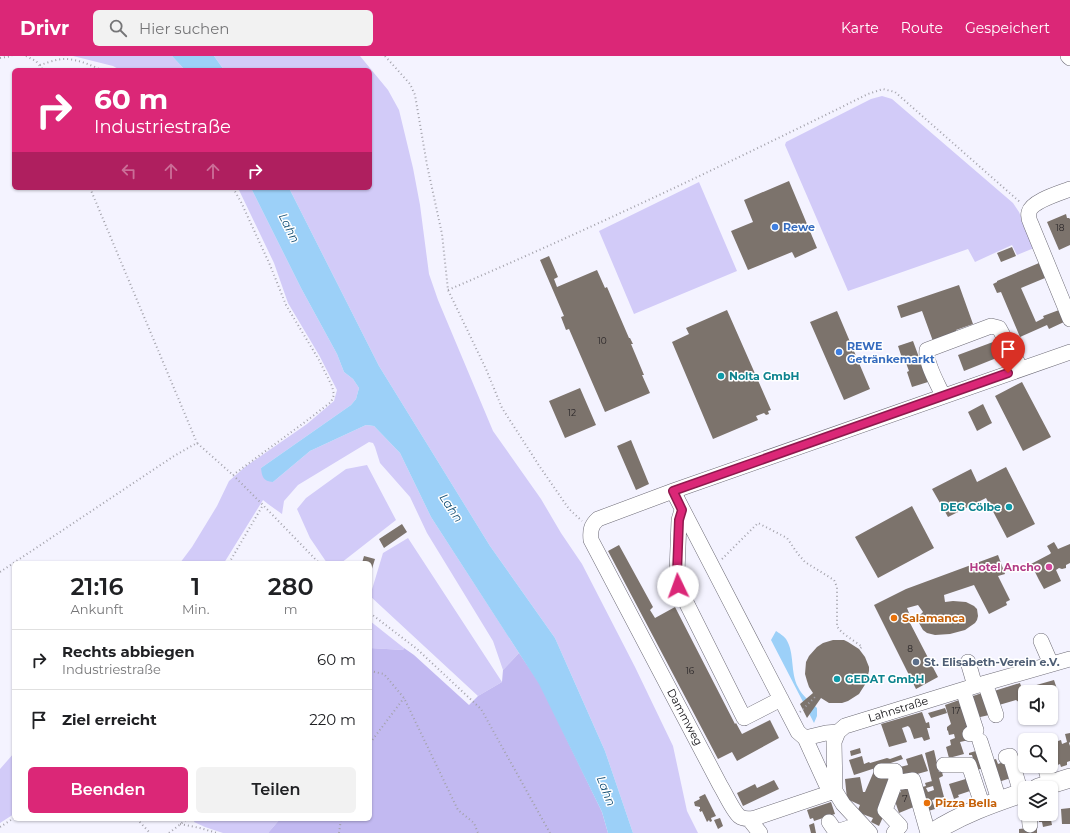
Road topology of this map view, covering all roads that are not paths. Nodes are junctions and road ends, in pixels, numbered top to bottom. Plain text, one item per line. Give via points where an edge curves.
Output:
1 (1068, 56) edge
2 (1070, 58) edge
3 (1070, 189) edge
4 (1070, 318) edge
5 (1070, 352) edge
6 (1021, 369) junction
7 (943, 396) junction
8 (673, 491) junction
9 (682, 510) junction
10 (1041, 641) dead end
11 (1070, 659) edge
12 (968, 662) dead end
13 (1051, 664) junction
14 (974, 686) junction
15 (781, 699) junction
16 (996, 715) dead end
17 (838, 732) junction
18 (804, 738) junction
19 (1006, 757) dead end
20 (944, 765) dead end
21 (881, 771) dead end
22 (1035, 781) edge
23 (901, 782) dead end
24 (835, 790) junction
25 (1018, 794) edge
26 (991, 804) junction
27 (749, 819) junction
28 (829, 822) dead end
29 (864, 830) edge
30 (760, 833) edge
31 (894, 833) edge
32 (928, 833) edge
33 (932, 833) edge

1 - 2 street
3 - 4 street via 1041,200 1029,210 1028,216
5 - 6 street
6 - 7 street
6 - 7 street via 999,328 991,326 927,350 926,355
7 - 8 street
8 - 9 street
8 - 27 street, Dammweg via 598,519 592,527 591,540 734,810 739,816
9 - 15 street
9 - 15 street via 679,520 678,586 744,718
10 - 13 street
11 - 13 street, Lahnstraße
12 - 14 street
13 - 14 street, Lahnstraße
14 - 16 street
14 - 17 street, Lahnstraße via 854,722
14 - 26 street via 975,738
15 - 18 street via 798,732
17 - 18 street
17 - 24 street via 834,742
18 - 24 street via 826,784
19 - 22 street via 1010,756
20 - 26 street via 969,765
21 - 31 street via 895,771 896,780 885,810 900,826
23 - 32 street via 913,780
24 - 27 street
24 - 29 street
25 - 26 main road
26 - 33 main road
27 - 30 street, Dammweg
28 - 29 street via 836,832

